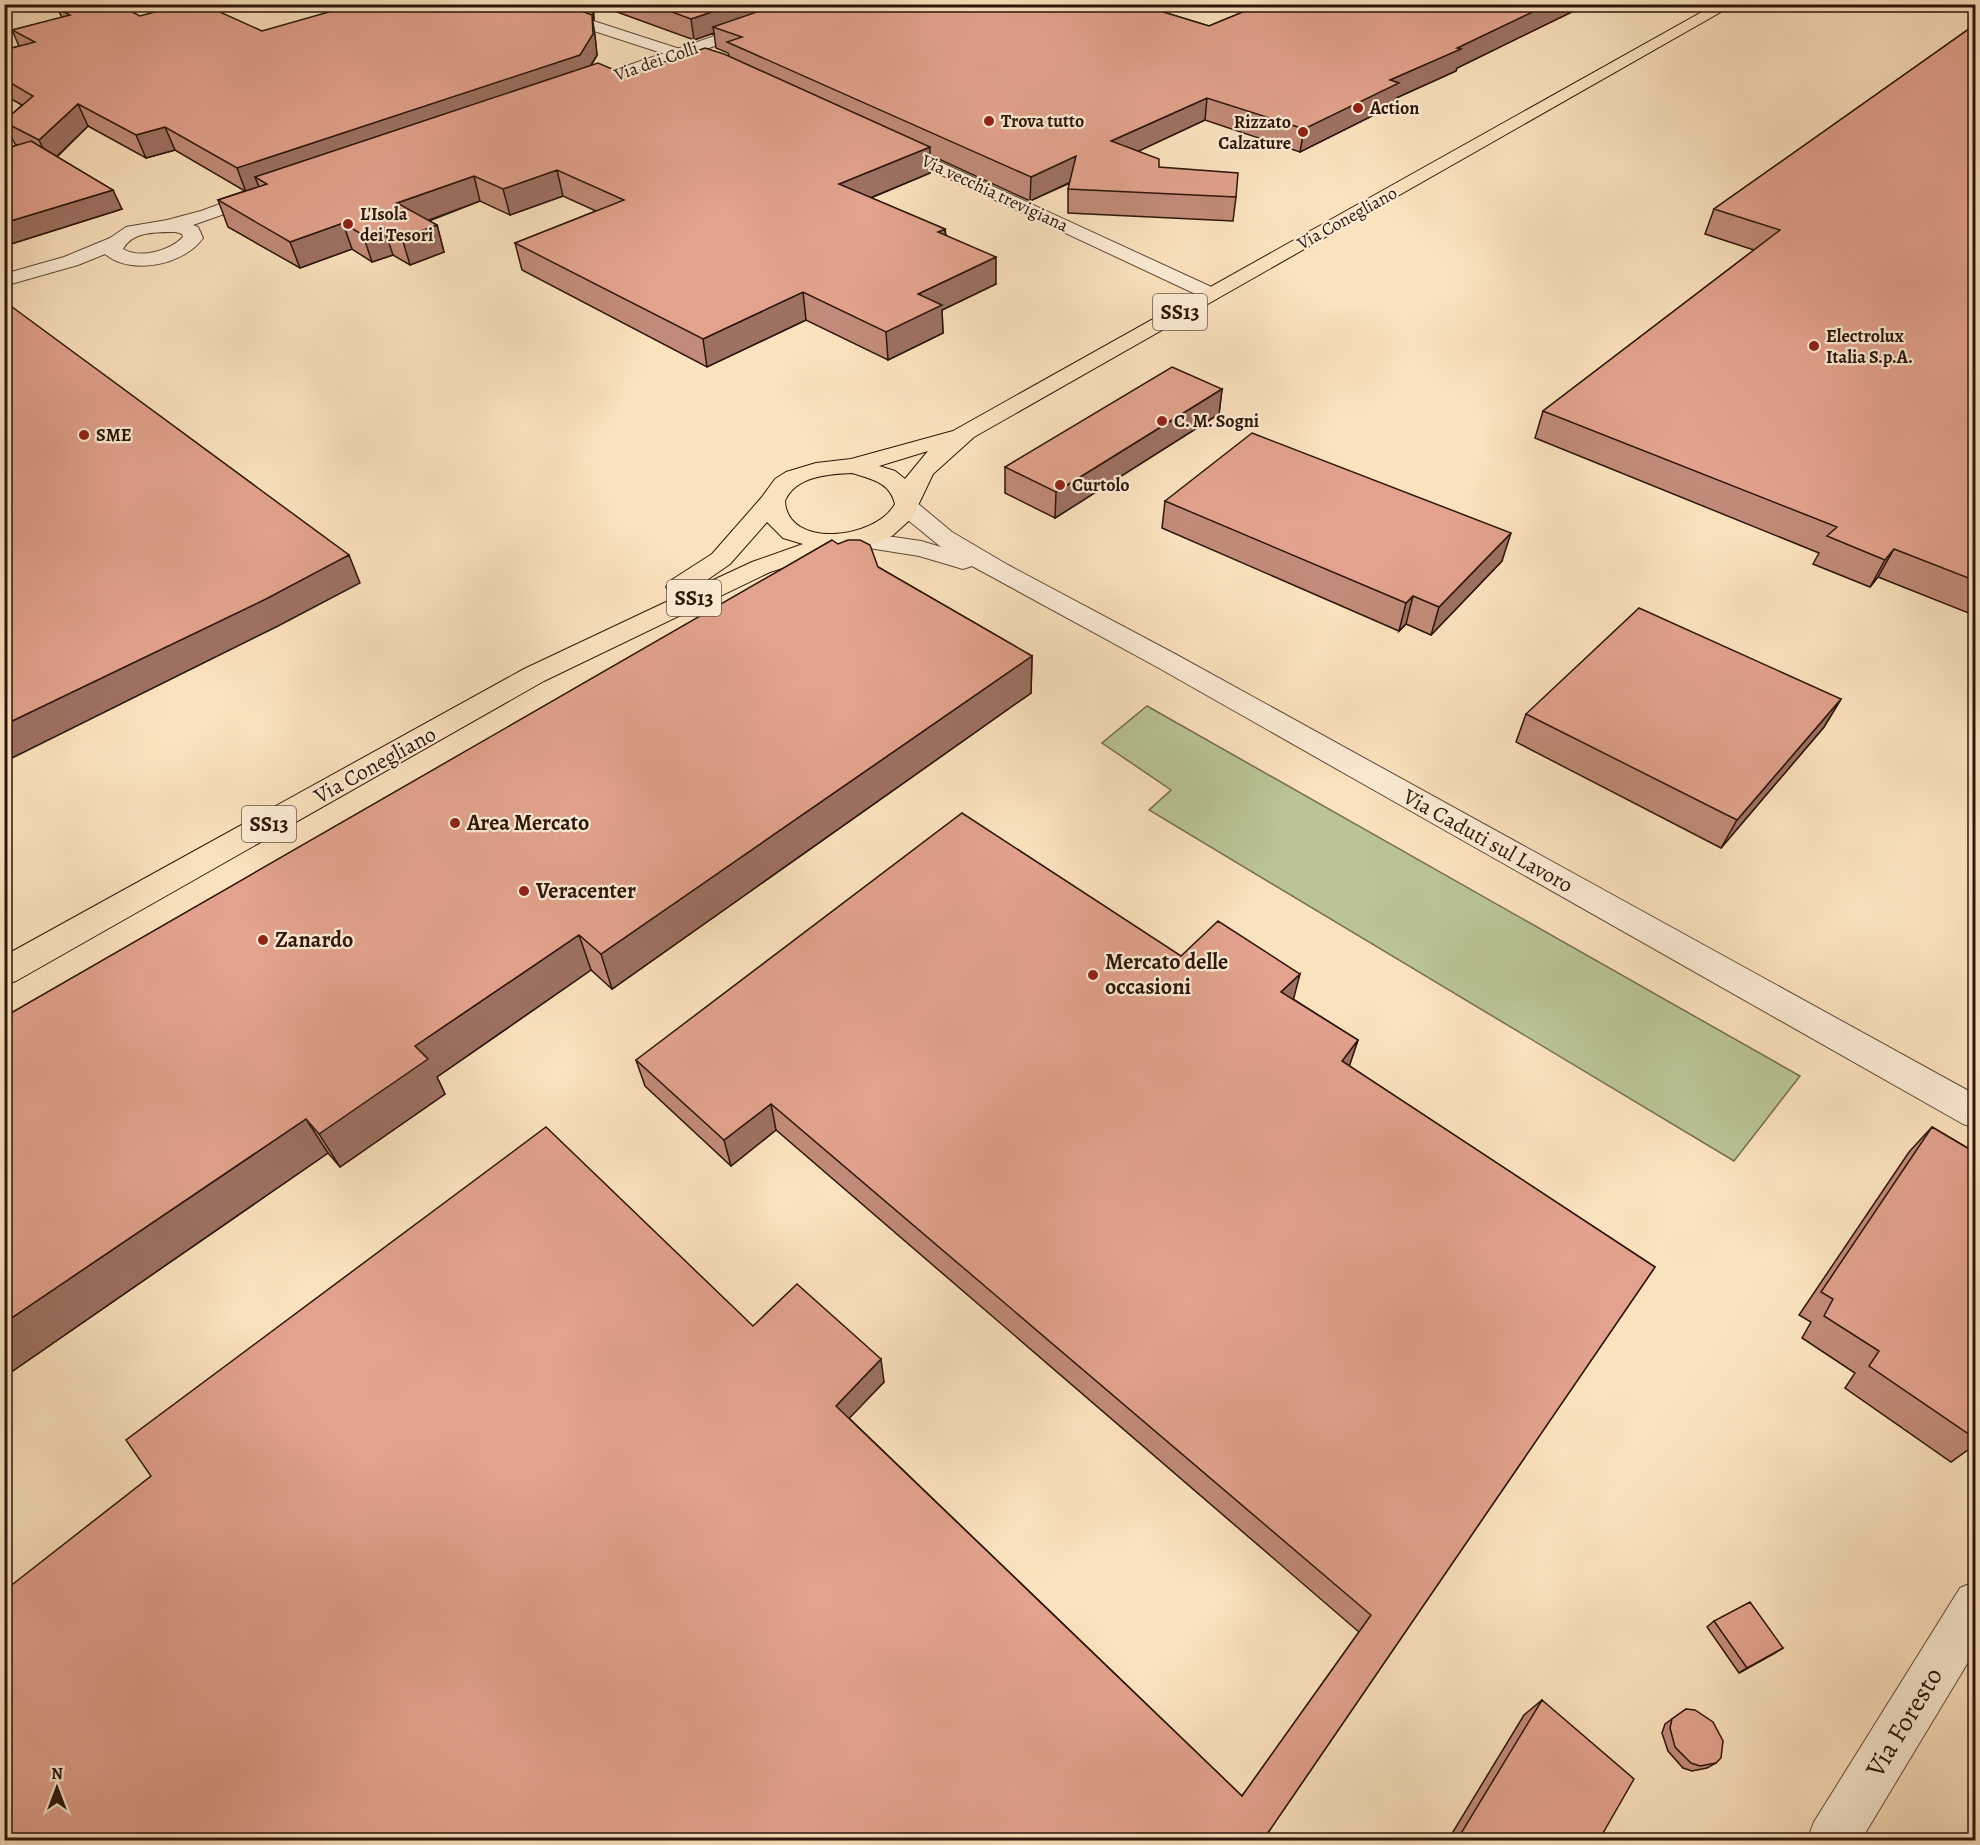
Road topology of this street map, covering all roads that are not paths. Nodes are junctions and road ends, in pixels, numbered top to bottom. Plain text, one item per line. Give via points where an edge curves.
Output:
1 (525, 4) edge
2 (825, 4) edge
3 (1728, 4) edge
4 (679, 52) junction
5 (734, 73) edge
6 (559, 94) edge
7 (873, 136) edge
8 (275, 190) edge
9 (249, 200) junction
10 (168, 226) junction
11 (194, 235) junction
12 (120, 250) junction
13 (4, 280) edge
14 (1210, 294) junction
15 (966, 432) junction
16 (853, 466) junction
17 (772, 501) junction
18 (907, 503) junction
19 (848, 541) junction
20 (999, 571) junction
21 (557, 664) junction
22 (4, 972) edge
23 (1976, 1113) edge
24 (1976, 1604) edge
25 (1832, 1840) edge

1 - 4 street via 547,14
2 - 4 street, Via dei Colli
3 - 14 main road, Via Conegliano / SS13
4 - 5 street
4 - 6 street, Via dei Colli
7 - 14 street, Via vecchia trevigiana
8 - 9 street
9 - 10 street
9 - 11 street
10 - 11 street via 185,228
10 - 12 street via 139,230
11 - 12 street via 177,252 150,258
12 - 13 street
14 - 15 main road, Via Conegliano / SS13
15 - 16 main road, Via Conegliano / SS13
15 - 18 main road, Via Conegliano / SS13 via 929,461 916,479
16 - 17 main road via 810,471 779,489
16 - 18 main road via 891,477 902,487
17 - 19 main road via 772,513 780,525 794,534 814,541
17 - 21 main road, Via Conegliano / SS13 via 721,559
18 - 19 main road via 902,518 891,527
18 - 20 street, Via Caduti sul Lavoro via 943,537
19 - 20 street, Via Caduti sul Lavoro via 921,549
19 - 21 main road, Via Conegliano / SS13 via 761,567
20 - 23 street, Via Caduti sul Lavoro
21 - 22 main road, Via Conegliano / SS13
24 - 25 street, Via Foresto

